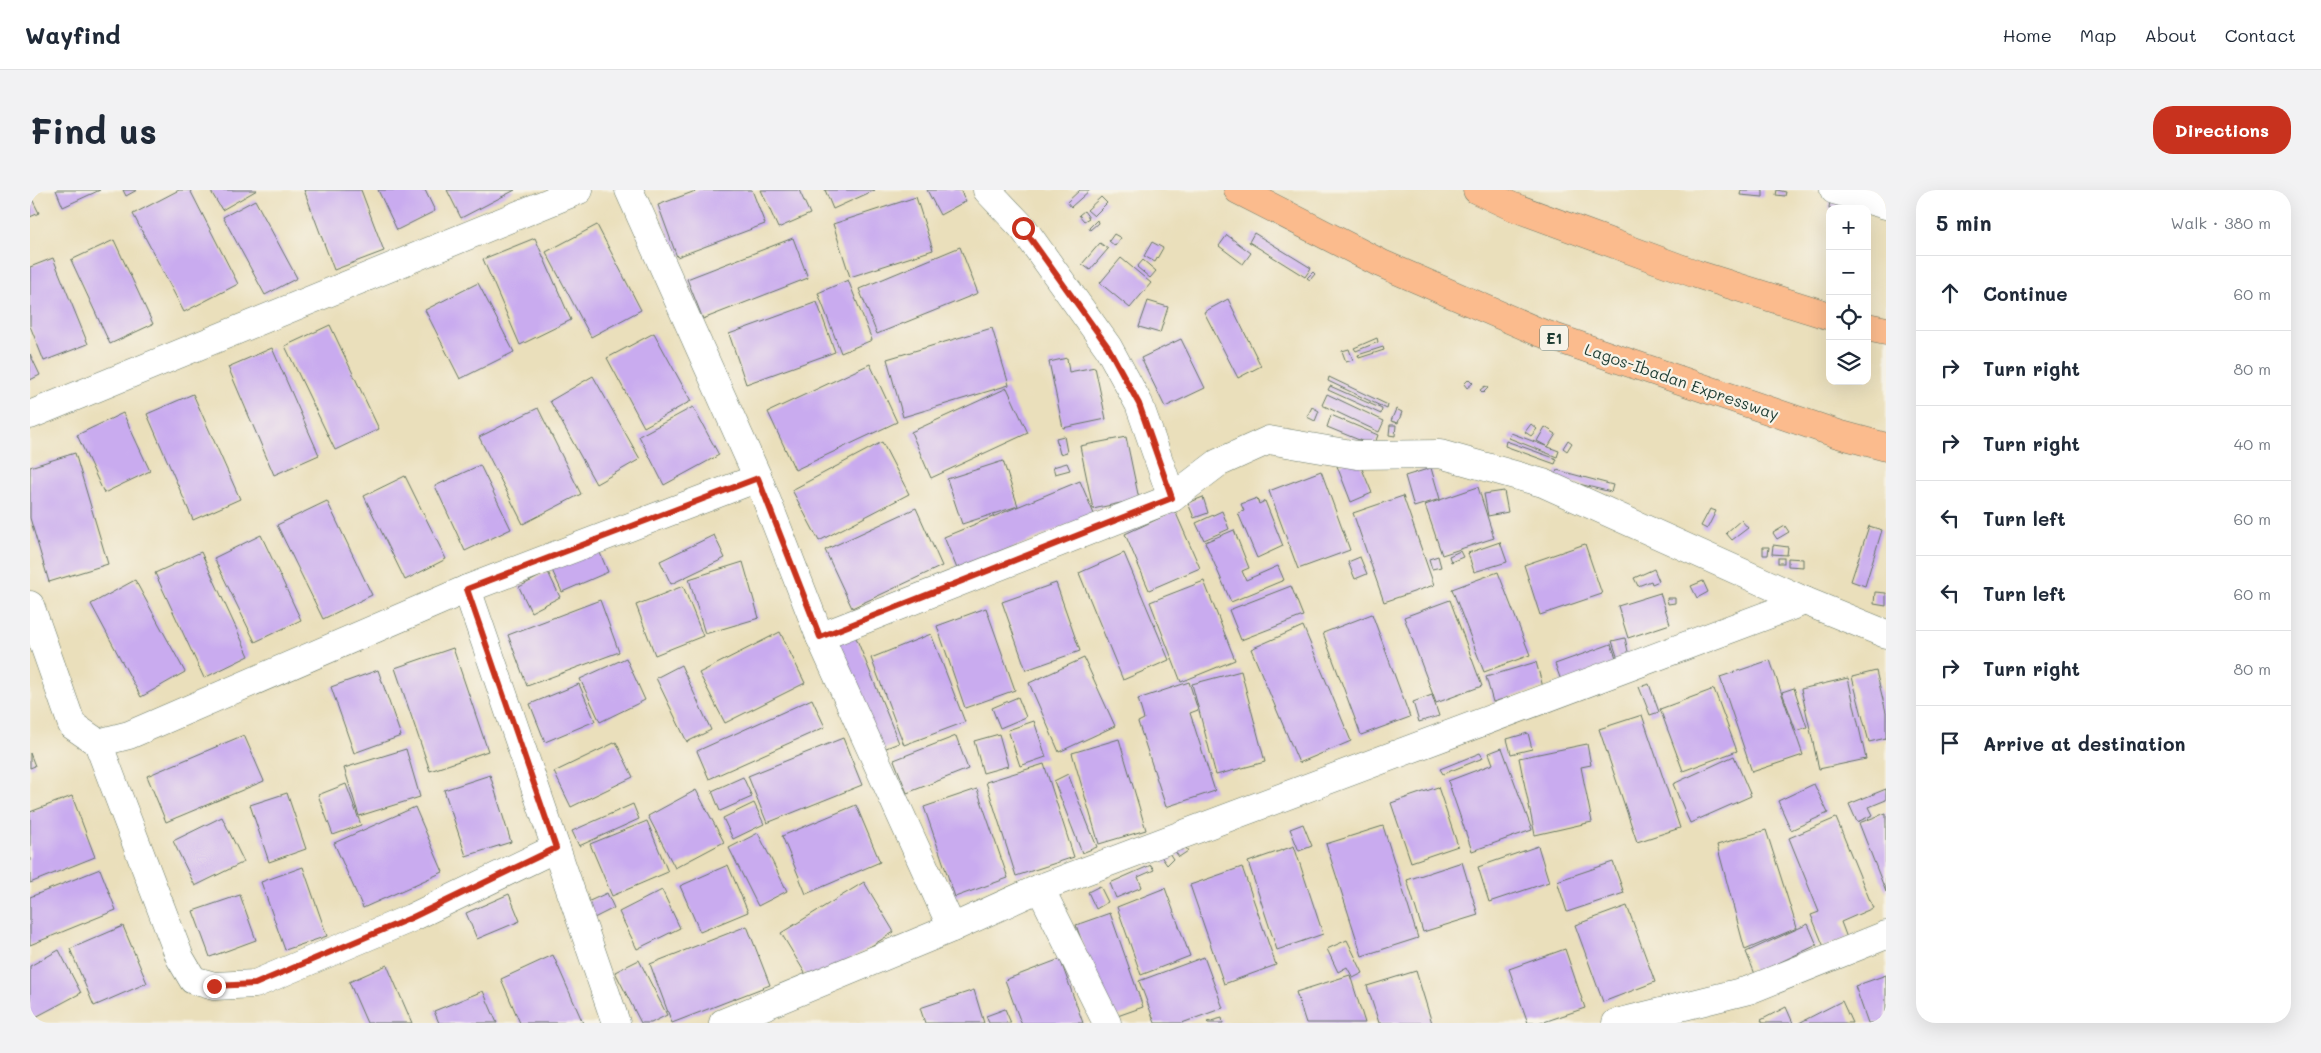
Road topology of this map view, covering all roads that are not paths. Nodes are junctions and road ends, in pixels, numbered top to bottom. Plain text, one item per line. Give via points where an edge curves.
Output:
1 (579, 190) edge
2 (629, 190) edge
3 (987, 190) edge
4 (1238, 190) edge
5 (1477, 190) edge
6 (1834, 190) edge
7 (1886, 205) edge
8 (1826, 315) edge
9 (1871, 328) edge
10 (1886, 331) edge
11 (30, 415) edge
12 (1886, 447) edge
13 (758, 478) junction
14 (1172, 498) junction
15 (467, 589) junction
16 (1805, 601) junction
17 (30, 605) edge
18 (1886, 634) edge
19 (820, 637) junction
20 (98, 743) junction
21 (556, 848) junction
22 (1040, 888) junction
23 (952, 928) junction
24 (1886, 935) edge
25 (616, 1023) edge
26 (723, 1023) edge
27 (1106, 1023) edge
28 (1616, 1023) edge

1 - 11 street
2 - 13 street
3 - 14 street via 1023,228 1108,347 1139,404
4 - 12 highway, Lagos-Ibadan Expressway / E1 via 1380,263 1540,332 1838,434
5 - 8 highway via 1511,206 1696,274
6 - 7 street
9 - 10 highway
13 - 15 street
13 - 19 street
14 - 16 street via 1218,463 1269,440 1357,455 1440,454 1543,483
14 - 19 street
15 - 20 street via 129,735
15 - 21 street
16 - 18 street
16 - 22 street
17 - 20 street via 72,725
19 - 23 street
20 - 21 street via 180,958 193,980 214,986 255,984 411,918
21 - 25 street
22 - 23 street
22 - 27 street
23 - 26 street
24 - 28 street via 1749,990

